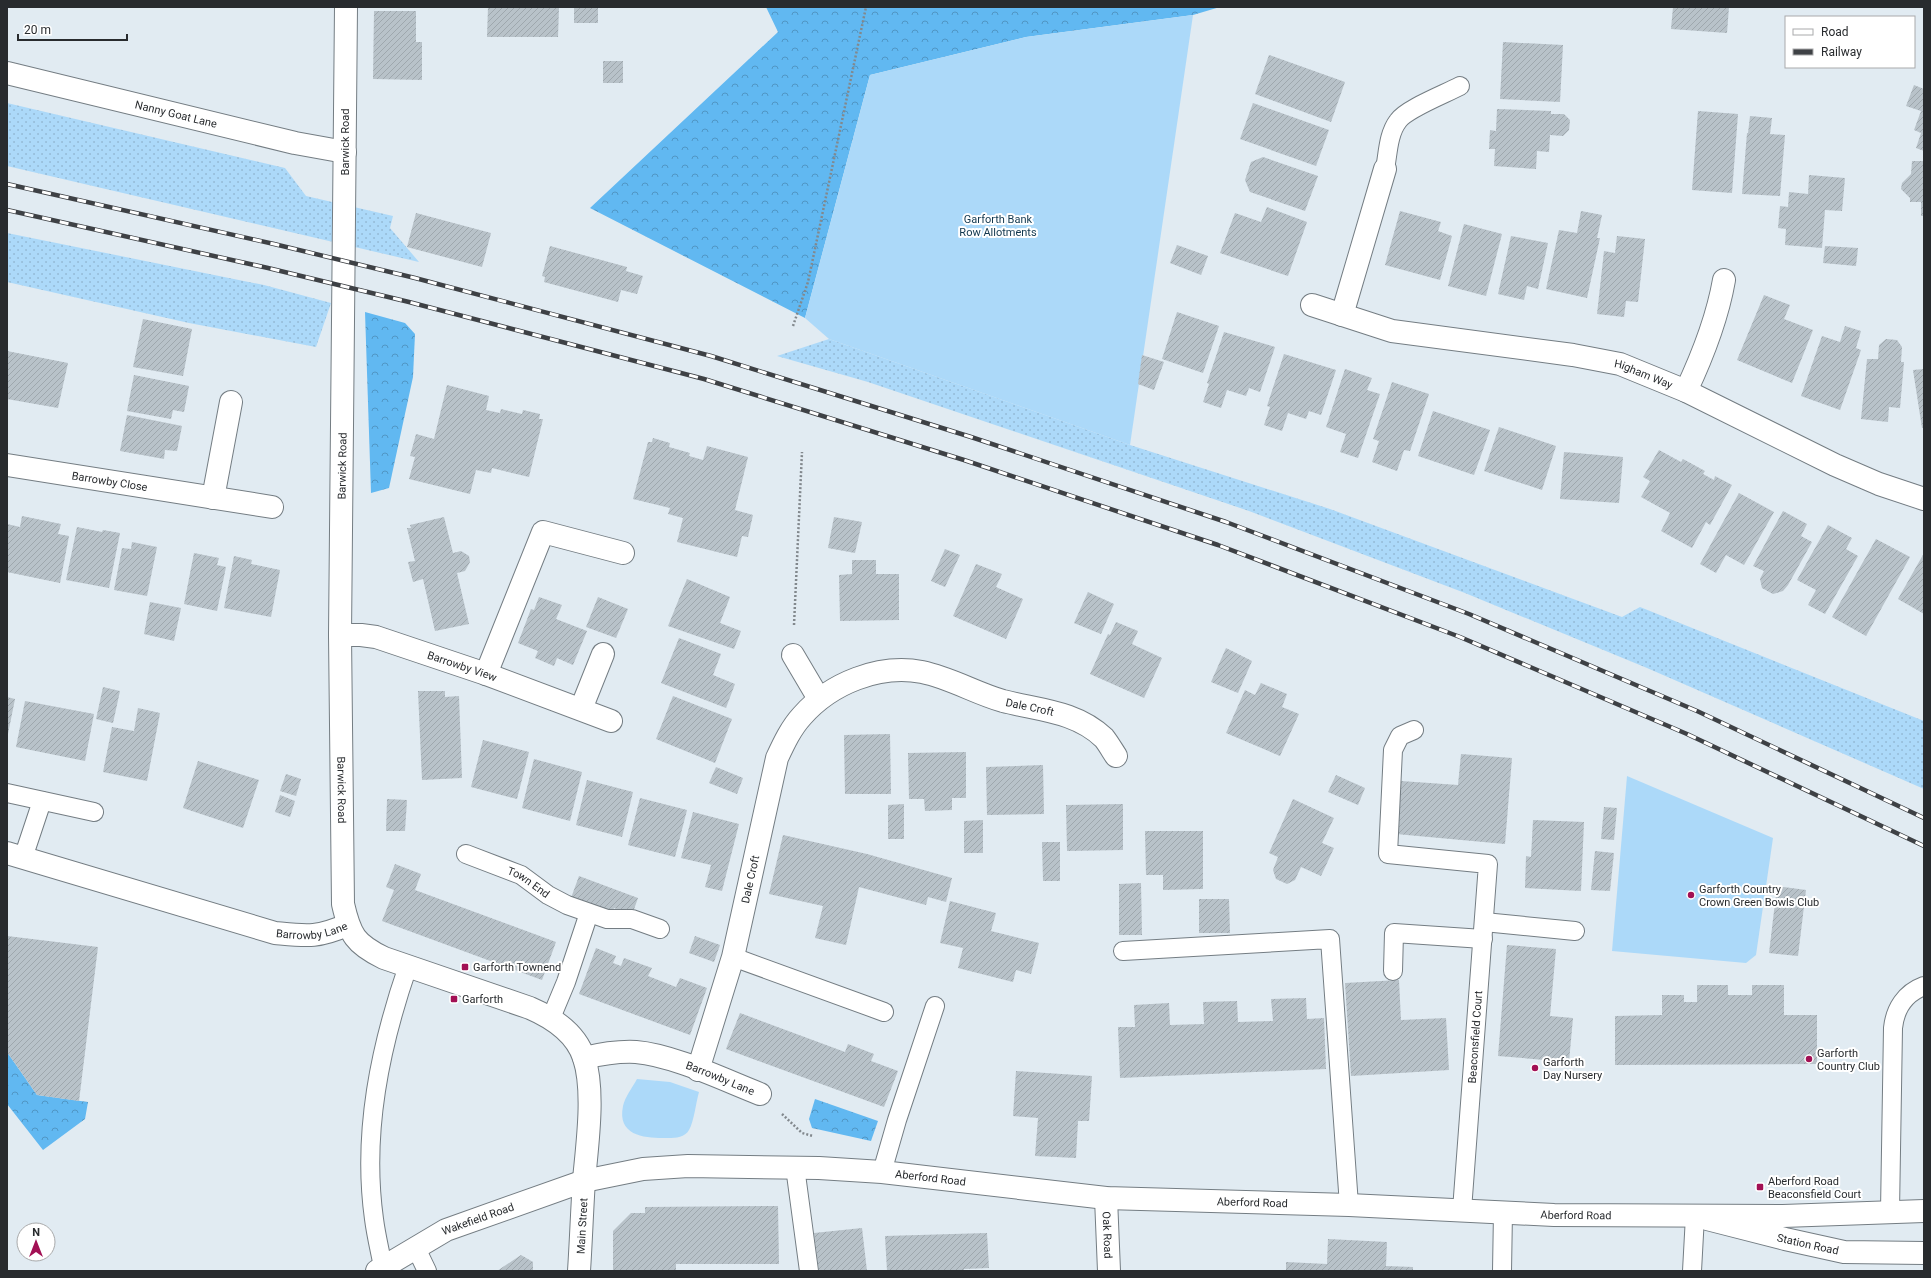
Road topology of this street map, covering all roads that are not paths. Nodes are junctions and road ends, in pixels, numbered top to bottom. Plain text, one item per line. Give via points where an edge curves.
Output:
1 (346, 7) edge
2 (7, 72) edge
3 (1460, 86) dead end
4 (345, 152) junction
5 (1385, 169) joint
6 (1724, 280) dead end
7 (1312, 305) dead end
8 (1342, 315) junction
9 (1686, 391) junction
10 (231, 402) dead end
11 (7, 466) edge
12 (213, 498) junction
13 (1924, 499) edge
14 (272, 507) dead end
15 (623, 553) dead end
16 (340, 635) junction
17 (602, 654) dead end
18 (793, 655) road end
19 (486, 674) junction
20 (819, 699) junction
21 (581, 709) junction
22 (612, 720) dead end
23 (1414, 730) dead end
24 (1116, 756) dead end
25 (7, 793) edge
26 (42, 800) junction
27 (94, 812) dead end
28 (466, 854) dead end
29 (15, 856) edge
30 (589, 913) junction
31 (347, 925) junction
32 (660, 929) dead end
33 (1483, 931) junction
34 (1575, 932) dead end
35 (1122, 951) dead end
36 (733, 957) junction
37 (408, 966) junction
38 (1393, 972) dead end
39 (1924, 986) edge
40 (935, 1006) dead end
41 (884, 1012) dead end
42 (551, 1018) junction
43 (584, 1058) junction
44 (698, 1070) junction
45 (760, 1094) road end
46 (794, 1167) junction
47 (882, 1172) junction
48 (584, 1181) junction
49 (1106, 1198) junction
50 (1349, 1205) junction
51 (1462, 1210) junction
52 (1890, 1211) junction
53 (1924, 1211) edge
54 (1503, 1212) junction
55 (1695, 1216) junction
56 (416, 1248) junction
57 (1924, 1253) edge
58 (1924, 1259) edge
59 (380, 1269) edge
60 (427, 1271) edge
61 (579, 1271) edge
62 (808, 1271) edge
63 (1109, 1271) edge
64 (1502, 1271) edge
65 (1692, 1271) edge

1 - 4 street, Barwick Road
2 - 4 street, Nanny Goat Lane via 295,143
3 - 5 lane via 1413,109 1398,120 1390,139
4 - 16 street, Barwick Road
5 - 8 street
6 - 9 street via 1708,344
7 - 8 street, Higham Way
8 - 9 street, Higham Way via 1392,331 1573,355 1620,364
9 - 13 street, Higham Way via 1835,465 1879,484
10 - 12 street
11 - 12 street, Barrowby Close
12 - 14 street, Barrowby Close
15 - 19 street via 543,532
16 - 19 street, Barrowby View via 376,638
16 - 31 street, Barwick Road via 343,904
17 - 21 street
18 - 20 street
19 - 21 street, Barrowby View
20 - 24 street, Dale Croft via 842,685 867,675 894,670 922,672 948,679 998,699 1070,716 1104,739
20 - 36 street, Dale Croft via 801,716 787,736 777,758
21 - 22 street, Barrowby View
23 - 33 lane, Beaconsfield Court via 1400,736 1393,750 1388,854 1488,864
25 - 26 lane
26 - 27 lane
26 - 29 lane
28 - 30 lane, Town End via 521,875 548,895
29 - 31 street, Barrowby Lane via 275,933 306,936 326,934
30 - 32 lane, Town End via 607,919 632,919
30 - 42 lane
31 - 37 street, Barrowby Lane via 356,941 369,951
33 - 34 lane
33 - 38 lane via 1394,933
33 - 51 lane, Beaconsfield Court
35 - 50 lane via 1330,939
36 - 41 lane
36 - 44 street, Dale Croft
37 - 42 street, Barrowby Lane via 530,1008
37 - 59 lane via 383,1048 375,1090 371,1133 371,1176
39 - 52 lane via 1910,993 1894,1015
40 - 47 lane
42 - 43 street, Barrowby Lane via 576,1043
43 - 44 street, Barrowby Lane via 609,1052 636,1052 662,1057
43 - 48 street, Barrowby Lane via 589,1106
44 - 45 street, Barrowby Lane
46 - 47 street, Aberford Road
46 - 48 street, Aberford Road via 643,1168
46 - 62 lane
47 - 49 street, Aberford Road
48 - 56 street, Wakefield Road via 446,1230
48 - 61 street, Main Street
49 - 50 street, Aberford Road
49 - 63 street, Oak Road
50 - 51 street, Aberford Road
51 - 54 street, Aberford Road
52 - 53 street, Aberford Road
52 - 55 street, Aberford Road
54 - 55 street, Aberford Road
54 - 64 lane
55 - 57 street, Station Road via 1844,1252
55 - 65 lane
56 - 59 street, Wakefield Road
56 - 60 lane
57 - 58 lane

